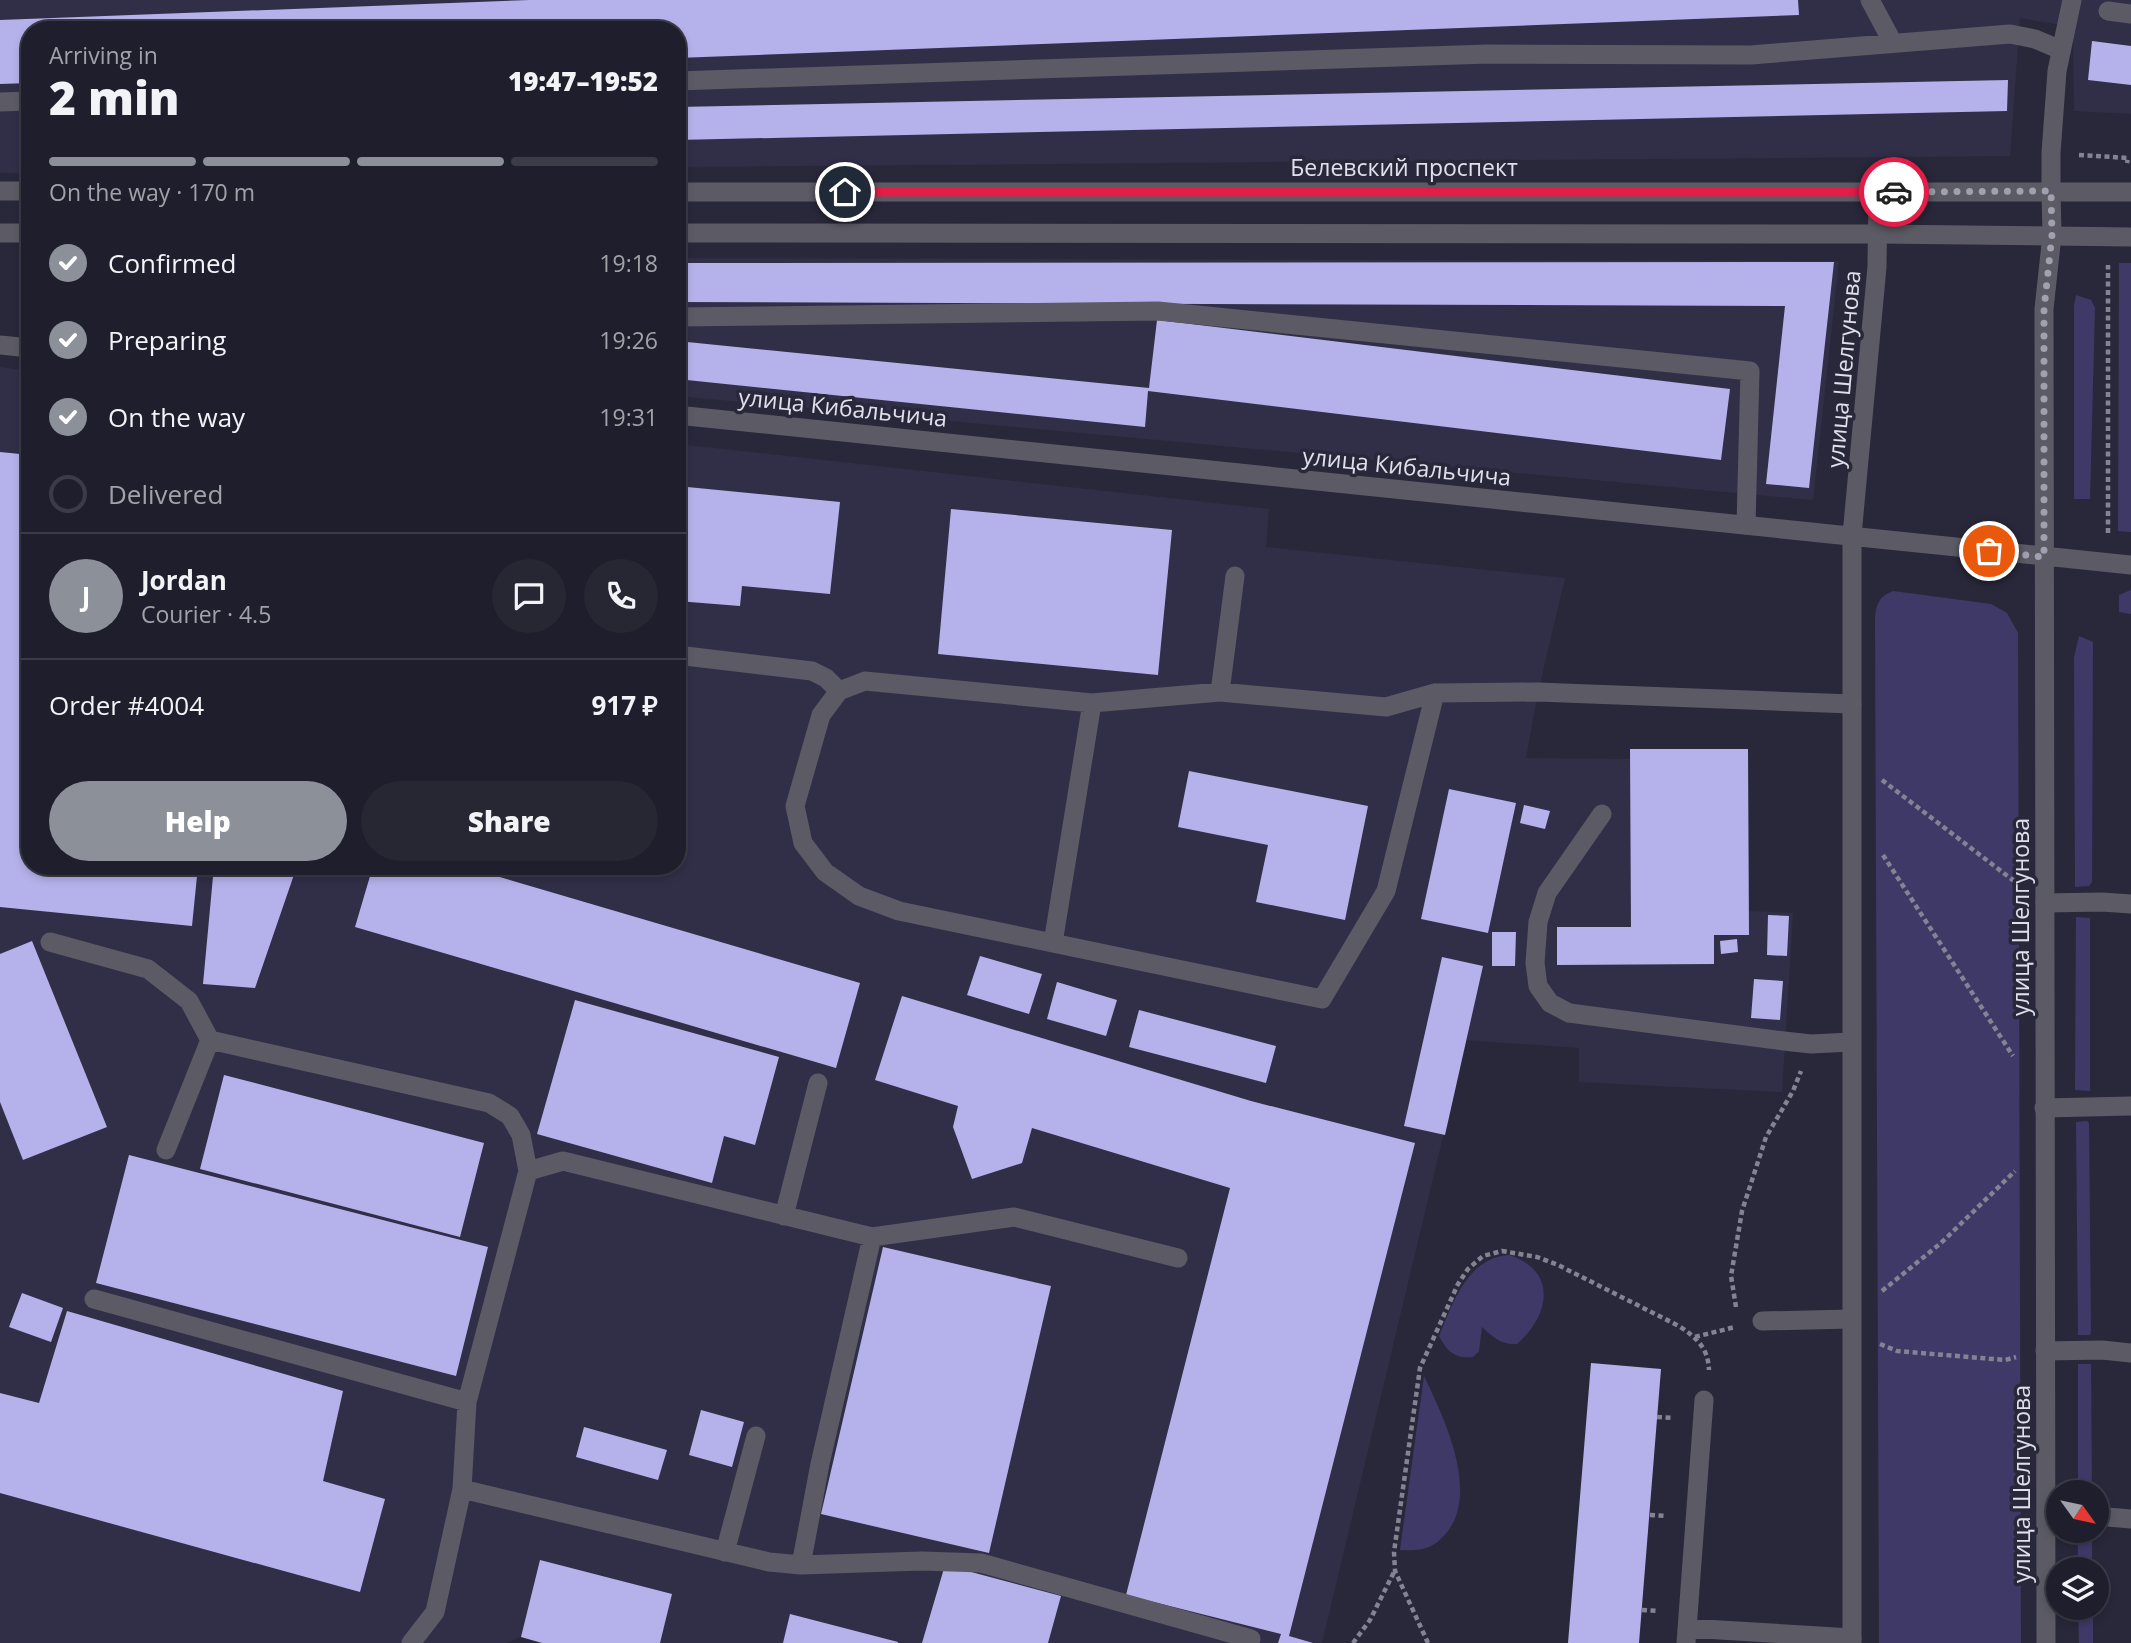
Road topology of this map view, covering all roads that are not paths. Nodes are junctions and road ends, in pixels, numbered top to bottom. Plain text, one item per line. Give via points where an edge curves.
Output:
1 (1870, 0) edge
2 (2072, 0) edge
3 (2109, 11) dead end
4 (2131, 14) edge
5 (1893, 43) junction
6 (2061, 50) junction
7 (686, 81) edge
8 (0, 102) edge
9 (21, 102) edge
10 (0, 191) edge
11 (21, 191) edge
12 (2051, 191) junction
13 (686, 192) edge
14 (1878, 192) junction
15 (2131, 192) edge
16 (0, 233) edge
17 (21, 233) edge
18 (686, 233) edge
19 (1878, 234) junction
20 (2052, 235) junction
21 (2131, 237) edge
22 (686, 317) edge
23 (0, 345) edge
24 (21, 347) edge
25 (686, 416) edge
26 (1746, 525) junction
27 (1852, 535) junction
28 (2044, 557) junction
29 (2131, 565) edge
30 (1235, 576) dead end
31 (686, 656) edge
32 (839, 691) junction
33 (1220, 692) junction
34 (1435, 692) junction
35 (1092, 703) junction
36 (1852, 704) junction
37 (1602, 814) dead end
38 (2045, 903) junction
39 (2131, 904) edge
40 (50, 942) dead end
41 (1053, 943) junction
42 (210, 1040) junction
43 (1851, 1042) junction
44 (818, 1083) dead end
45 (2131, 1106) edge
46 (2044, 1108) junction
47 (166, 1150) dead end
48 (528, 1171) junction
49 (784, 1216) junction
50 (873, 1237) junction
51 (1178, 1258) dead end
52 (94, 1299) dead end
53 (1762, 1321) road end
54 (1851, 1326) junction
55 (2045, 1351) junction
56 (2131, 1353) edge
57 (1704, 1400) road end
58 (467, 1402) junction
59 (756, 1436) dead end
60 (2050, 1480) edge
61 (462, 1489) junction
62 (2109, 1517) edge
63 (2131, 1519) edge
64 (2051, 1544) edge
65 (725, 1552) junction
66 (801, 1565) junction
67 (1202, 1635) edge
68 (1687, 1635) edge
69 (1251, 1639) dead end
70 (1852, 1640) edge
71 (411, 1643) edge
72 (2046, 1643) edge

1 - 5 street
2 - 6 street, улица Шелгунова
3 - 4 street
5 - 6 street via 2010,34
5 - 7 street via 1751,55 1488,54
6 - 12 street, улица Шелгунова
8 - 9 street
10 - 11 street
12 - 14 street, Белевский проспект
12 - 15 street, Белевский проспект
12 - 20 street, улица Шелгунова
13 - 14 street, Белевский проспект
14 - 19 street, улица Шелгунова
16 - 17 street
18 - 19 street
19 - 20 street
19 - 27 street, улица Шелгунова
20 - 21 street
20 - 28 street, улица Шелгунова via 2044,309
22 - 26 street via 1158,311 1750,371
23 - 24 street
25 - 26 street, улица Кибальчича
26 - 27 street, улица Кибальчича
27 - 28 street, улица Кибальчича
27 - 36 street, улица Шелгунова
28 - 29 street, улица Кибальчича
28 - 38 street, улица Шелгунова
30 - 33 street
31 - 32 street via 812,671
32 - 35 street via 865,681
32 - 41 street via 821,715 795,807 803,843 825,872 859,896 900,911
33 - 34 street via 1387,707
33 - 35 street
34 - 36 street
34 - 41 street via 1387,891 1322,999
35 - 41 street
36 - 43 street, улица Шелгунова
37 - 43 street via 1548,893 1538,922 1538,986 1550,1003 1569,1013 1811,1044
38 - 39 street
38 - 46 street, улица Шелгунова
40 - 42 street via 148,969 189,1001
42 - 47 street
42 - 48 street via 489,1103 510,1116 521,1135
43 - 54 street, улица Шелгунова
44 - 49 street
45 - 46 street
46 - 55 street, улица Шелгунова
48 - 49 street via 563,1161
48 - 58 street
49 - 50 street
50 - 51 street via 1014,1217
50 - 66 street
52 - 58 street
53 - 54 street
54 - 70 street, улица Шелгунова
55 - 56 street
55 - 60 street, улица Шелгунова
57 - 68 street
58 - 61 street
59 - 65 street
61 - 65 street
61 - 71 street via 435,1612
62 - 63 street
64 - 72 street, улица Шелгунова
65 - 66 street
66 - 67 street via 981,1563
67 - 69 street
68 - 70 street

